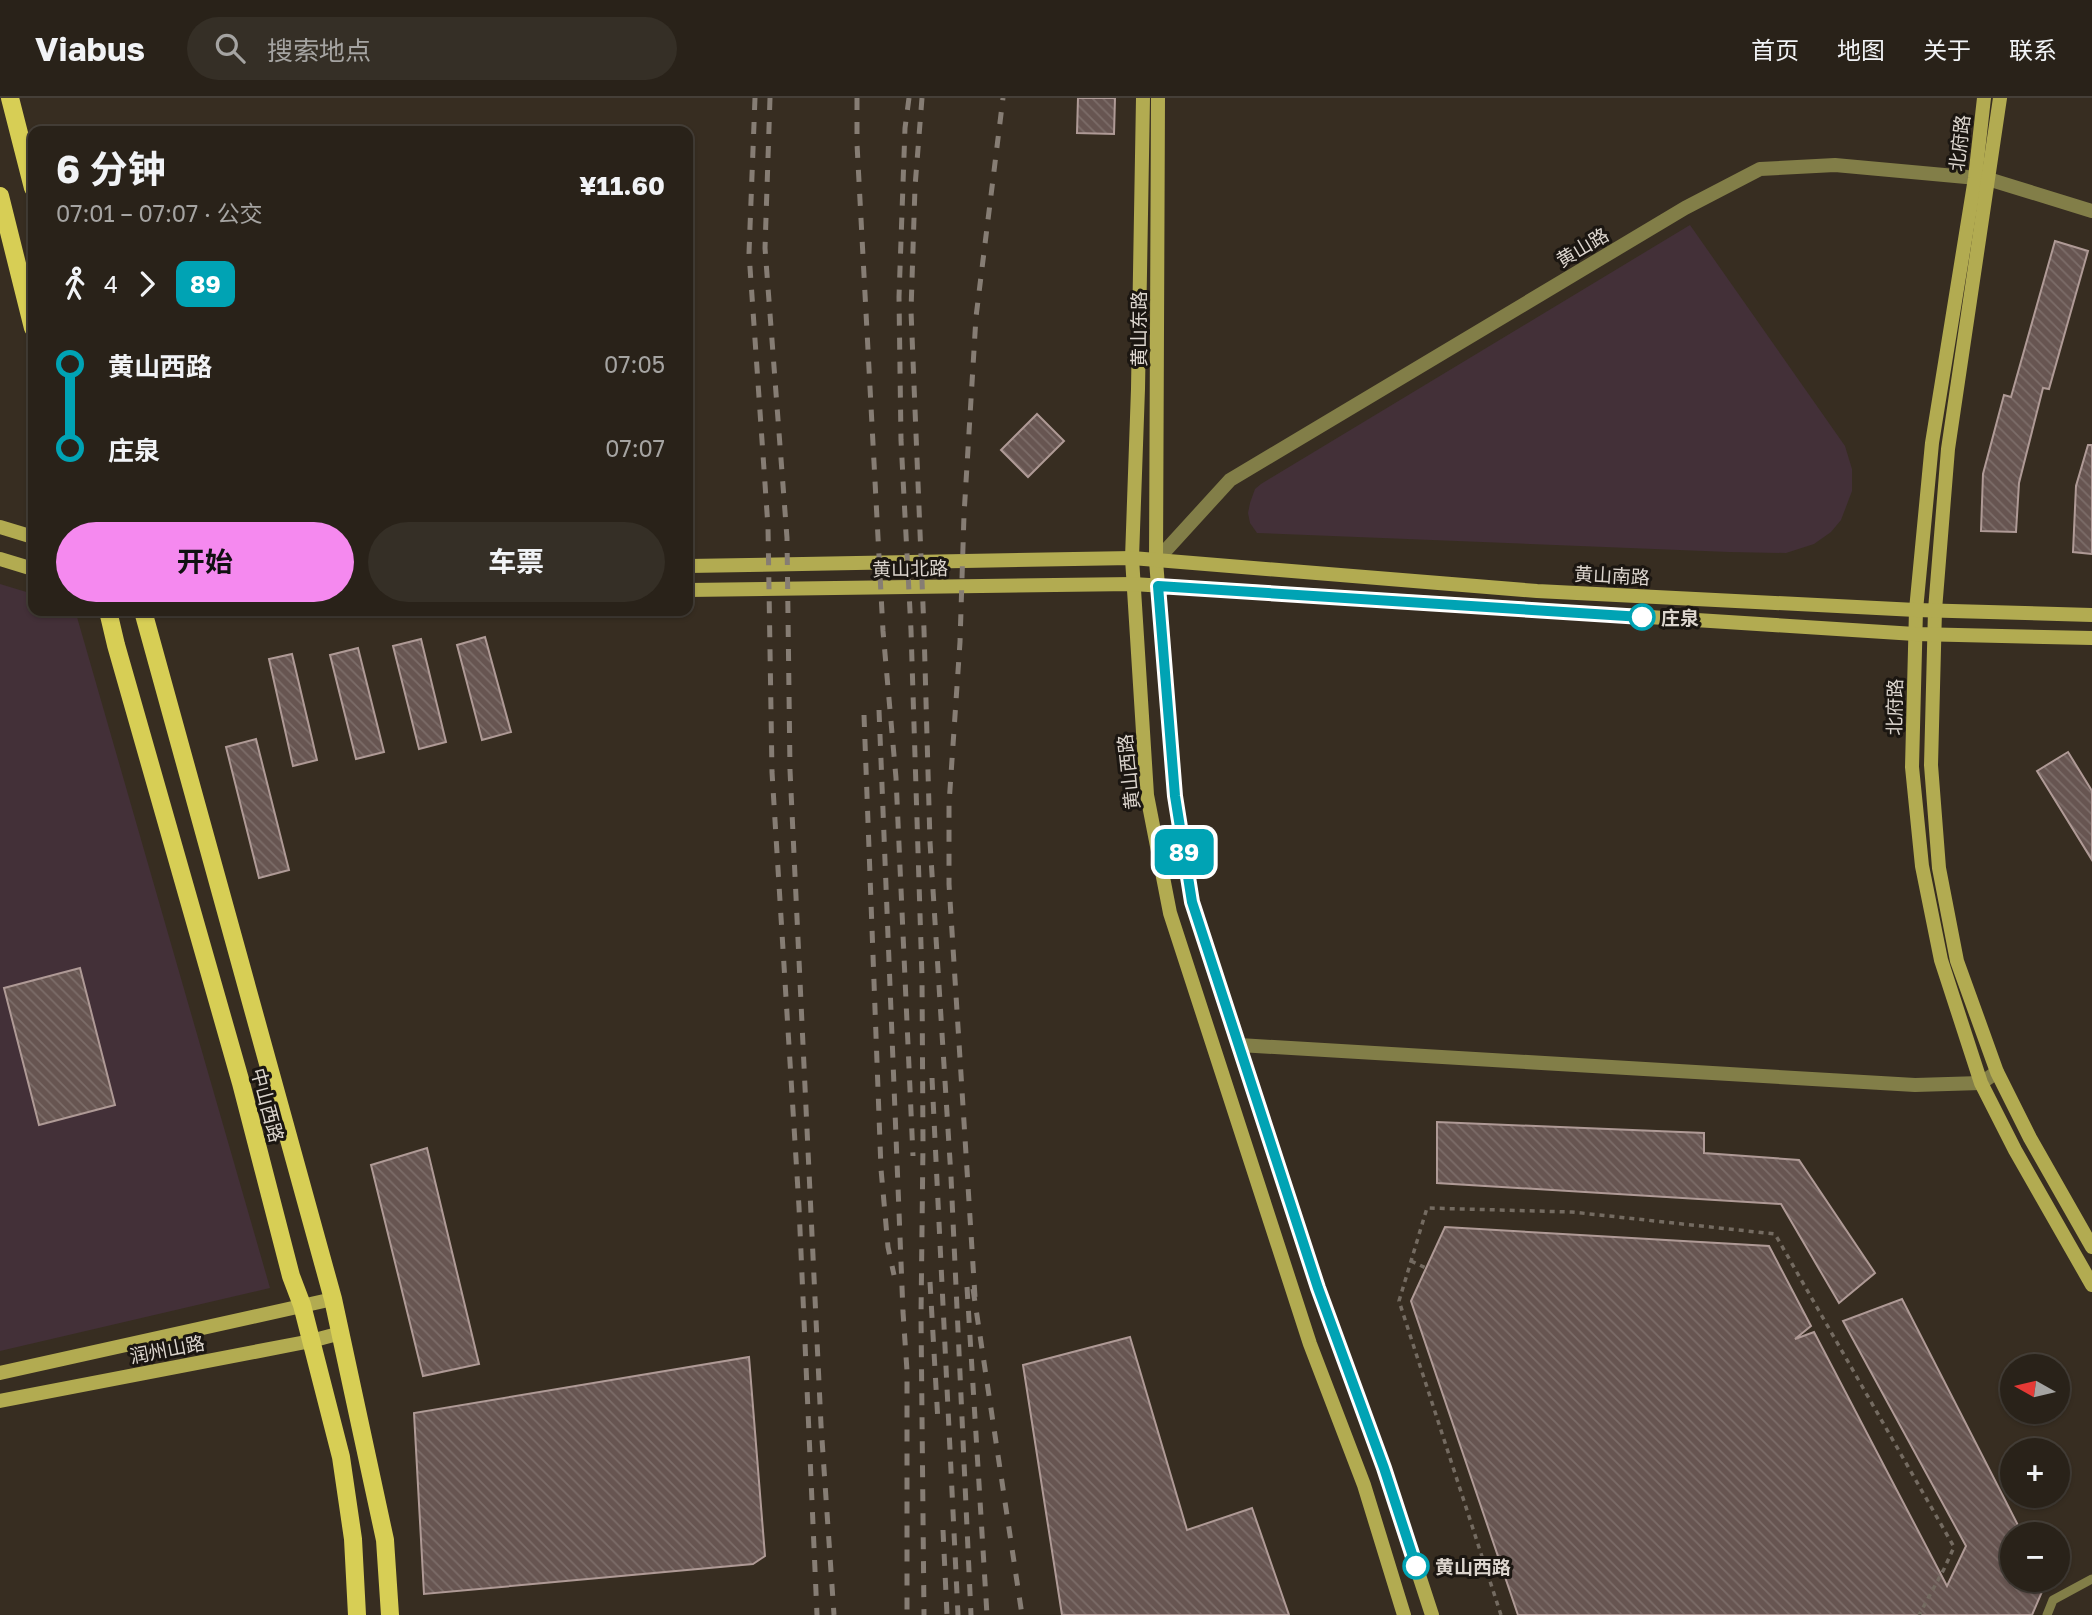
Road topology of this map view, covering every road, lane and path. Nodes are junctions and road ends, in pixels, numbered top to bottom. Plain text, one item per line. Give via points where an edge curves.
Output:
1 (10, 98) edge
2 (1143, 98) edge
3 (1157, 98) edge
4 (1984, 98) edge
5 (2000, 98) edge
6 (28, 168) edge
7 (1982, 178) junction
8 (0, 196) edge
9 (2092, 211) edge
10 (28, 308) edge
11 (0, 527) edge
12 (28, 535) edge
13 (1132, 558) junction
14 (0, 559) edge
15 (1156, 561) junction
16 (693, 566) edge
17 (28, 567) edge
18 (1133, 584) junction
19 (1158, 586) junction
20 (693, 590) edge
21 (1916, 610) junction
22 (1936, 610) junction
23 (2092, 615) edge
24 (109, 616) edge
25 (144, 616) edge
26 (1915, 634) junction
27 (1935, 634) junction
28 (2092, 638) edge
29 (1239, 1045) junction
30 (1997, 1072) junction
31 (1982, 1083) junction
32 (2092, 1247) edge
33 (1411, 1261) junction
34 (1426, 1268) dead end
35 (2092, 1285) edge
36 (333, 1299) junction
37 (302, 1305) junction
38 (341, 1333) junction
39 (311, 1340) junction
40 (0, 1373) edge
41 (0, 1401) edge
42 (2092, 1579) edge
43 (357, 1615) edge
44 (390, 1615) edge
45 (1404, 1615) edge
46 (1432, 1615) edge
47 (1501, 1615) edge
48 (1919, 1615) edge
49 (2047, 1615) edge

1 - 6 main road
2 - 13 main road, 黄山东路
3 - 15 main road, 黄山东路
4 - 7 main road, 北府路
5 - 7 main road, 北府路
7 - 9 street, 黄山路
7 - 15 street, 黄山路 via 1835,164 1760,169 1685,208 1230,480
7 - 21 main road, 北府路 via 1932,443
7 - 22 main road, 北府路 via 1948,449
8 - 10 main road
11 - 12 main road
13 - 15 main road, 黄山南路
13 - 16 main road, 黄山北路
13 - 18 main road, 黄山西路
14 - 17 main road
15 - 19 main road
15 - 21 main road, 黄山南路 via 1538,591
18 - 19 main road, 黄山南路
18 - 20 main road, 黄山北路
18 - 45 main road, 黄山西路 via 1147,795 1170,913
19 - 26 main road, 黄山南路
19 - 29 main road via 1175,796 1192,902
21 - 22 main road, 黄山南路
21 - 26 main road, 北府路
22 - 23 main road, 黄山南路
22 - 27 main road, 北府路
24 - 37 main road, 中山西路
25 - 36 main road, 中山西路
26 - 27 main road, 黄山南路
26 - 31 main road, 北府路 via 1912,767 1922,866 1941,960
27 - 28 main road, 黄山南路
27 - 30 main road, 北府路 via 1931,765 1939,868 1957,961
29 - 31 street via 1915,1085
29 - 46 main road
30 - 31 street
30 - 32 main road, 北府路
31 - 35 main road, 北府路
33 - 34 path
33 - 47 path via 1399,1301
33 - 48 path via 1427,1208 1572,1212 1775,1234 1954,1547
36 - 37 main road, 润州山路
36 - 38 main road, 中山西路
37 - 39 main road, 中山西路
37 - 40 main road, 润州山路
38 - 39 main road, 润州山路
38 - 44 main road, 中山西路 via 385,1540
39 - 41 main road, 润州山路
39 - 43 main road, 中山西路 via 341,1457 353,1539
42 - 49 lane via 2053,1600

